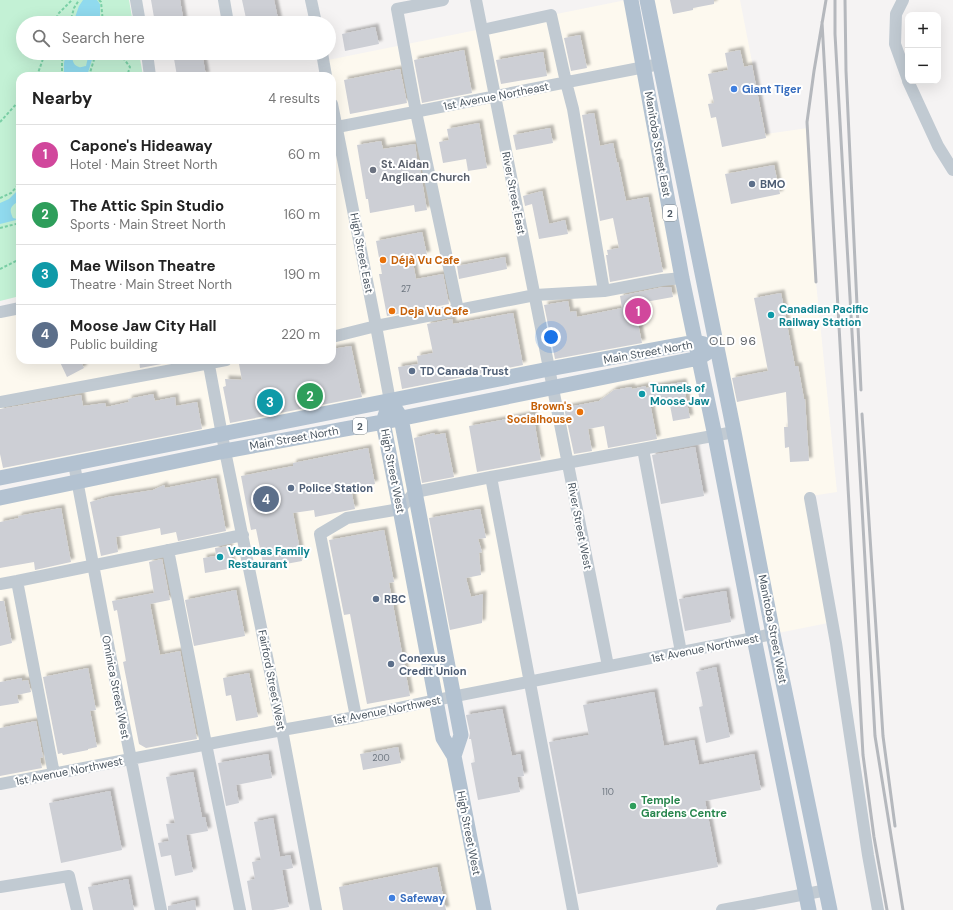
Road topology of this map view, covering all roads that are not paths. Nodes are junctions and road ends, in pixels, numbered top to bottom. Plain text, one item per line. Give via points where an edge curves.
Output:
1 (136, 0) edge
2 (224, 0) edge
3 (311, 0) edge
4 (443, 0) edge
5 (476, 0) edge
6 (631, 0) edge
7 (647, 0) edge
8 (903, 0) edge
9 (139, 16) edge
10 (227, 16) edge
11 (314, 16) edge
12 (482, 30) junction
13 (148, 60) edge
14 (323, 60) edge
15 (660, 64) junction
16 (644, 67) junction
17 (149, 72) edge
18 (325, 72) edge
19 (905, 72) edge
20 (566, 82) junction
21 (909, 84) edge
22 (495, 96) junction
23 (416, 112) junction
24 (336, 127) edge
25 (336, 136) edge
26 (953, 170) edge
27 (682, 278) junction
28 (604, 291) junction
29 (534, 295) junction
30 (16, 309) edge
31 (458, 310) junction
32 (0, 312) edge
33 (376, 326) junction
34 (336, 336) edge
35 (696, 342) junction
36 (717, 347) junction
37 (698, 358) junction
38 (193, 364) edge
39 (209, 364) edge
40 (549, 369) junction
41 (553, 387) junction
42 (390, 401) junction
43 (0, 402) edge
44 (400, 418) junction
45 (383, 422) junction
46 (734, 432) junction
47 (222, 434) junction
48 (715, 436) junction
49 (643, 449) junction
50 (225, 451) junction
51 (568, 463) junction
52 (74, 464) junction
53 (491, 477) junction
54 (0, 478) edge
55 (77, 481) junction
56 (415, 492) junction
57 (0, 498) edge
58 (810, 498) dead end
59 (400, 509) junction
60 (242, 535) junction
61 (168, 550) junction
62 (93, 566) junction
63 (17, 581) junction
64 (0, 584) edge
65 (773, 634) junction
66 (754, 638) junction
67 (681, 652) junction
68 (608, 666) junction
69 (530, 682) junction
70 (454, 696) junction
71 (436, 700) junction
72 (356, 717) junction
73 (282, 730) junction
74 (206, 744) junction
75 (454, 756) junction
76 (130, 759) junction
77 (54, 774) junction
78 (0, 784) edge
79 (0, 887) edge
80 (827, 890) junction
81 (806, 894) junction
82 (77, 910) edge
83 (161, 910) edge
84 (240, 910) edge
85 (316, 910) edge
86 (484, 910) edge
87 (573, 910) edge
88 (722, 910) edge
89 (809, 910) edge
90 (830, 910) edge
91 (878, 910) edge

1 - 9 street
2 - 10 street
3 - 11 street
4 - 23 street via 397,9
5 - 12 street, River Street East
6 - 16 main road, Manitoba Street East / 2
7 - 15 main road, Manitoba Street East
8 - 19 street via 896,14 895,44
12 - 20 street via 551,15
12 - 22 street, River Street East
13 - 17 street
14 - 18 street
15 - 16 street, 1st Avenue Northeast
15 - 36 main road, Manitoba Street East
16 - 20 street, 1st Avenue Northeast
16 - 27 main road, Manitoba Street East / 2
20 - 22 street, 1st Avenue Northeast
20 - 28 street via 573,109
21 - 26 street via 938,146
22 - 23 street, 1st Avenue Northeast
22 - 29 street, River Street East
23 - 24 street, 1st Avenue Northeast
23 - 31 street
25 - 33 street, High Street East
27 - 28 street
27 - 35 main road, Manitoba Street East / 2
28 - 29 street
29 - 31 street
29 - 40 street, River Street East
30 - 32 street
31 - 33 street
33 - 34 street
33 - 42 street, High Street East
35 - 36 main road, Main Street North / 2
35 - 37 main road, Manitoba Street East / 2
35 - 40 main road, Main Street North / 2
36 - 37 main road, Main Street North / 2
36 - 46 main road, Manitoba Street West
37 - 41 main road, Main Street North / 2
37 - 48 main road, Manitoba Street West
38 - 43 street
39 - 47 street, Fairford Street West
40 - 41 street, River Street East
40 - 42 main road, Main Street North / 2
41 - 44 main road, Main Street North / 2
41 - 51 street, River Street West
42 - 44 main road, High Street West
42 - 45 main road, High Street West
42 - 47 main road, Main Street North / 2
44 - 45 main road, Main Street North / 2
44 - 56 main road, High Street West
45 - 50 main road, Main Street North / 2
45 - 59 main road, High Street West
46 - 48 street
46 - 65 main road, Manitoba Street West
47 - 50 street, Fairford Street West
47 - 52 main road, Main Street North / 2
48 - 49 street
48 - 66 main road, Manitoba Street West
49 - 51 street
49 - 67 street
50 - 55 main road, Main Street North / 2
50 - 60 street, Fairford Street West
51 - 53 street
51 - 68 street, River Street West
52 - 54 main road, Main Street North / 2
52 - 55 street, Ominica Street West
53 - 56 street
53 - 69 street
55 - 57 main road, Main Street North / 2
55 - 62 street, Ominica Street West
56 - 59 street
56 - 70 main road, High Street West
58 - 91 street via 836,643
59 - 71 main road, High Street West
59 - 72 street via 347,518 320,534
60 - 61 street
60 - 73 street, Fairford Street West
61 - 62 street
61 - 74 street
62 - 63 street
62 - 76 street, Ominica Street West
63 - 64 street
63 - 77 street
65 - 66 street, 1st Avenue Northwest
65 - 80 main road, Manitoba Street West
66 - 67 street, 1st Avenue Northwest
66 - 81 main road, Manitoba Street West
67 - 68 street, 1st Avenue Northwest
68 - 69 street, 1st Avenue Northwest
69 - 70 street, 1st Avenue Northwest
69 - 87 street
70 - 71 street, 1st Avenue Northwest
70 - 75 main road, High Street West via 461,735
71 - 72 street, 1st Avenue Northwest
71 - 75 main road, High Street West via 443,738
72 - 73 street, 1st Avenue Northwest
73 - 74 street, 1st Avenue Northwest
73 - 85 street, Fairford Street West
74 - 76 street, 1st Avenue Northwest
74 - 84 street
75 - 86 main road, High Street West
76 - 77 street, 1st Avenue Northwest
76 - 83 street, Ominica Street West
77 - 78 street, 1st Avenue Northwest
79 - 82 street via 69,876
80 - 81 street
80 - 90 main road, Manitoba Street West
81 - 88 street
81 - 89 main road, Manitoba Street West

